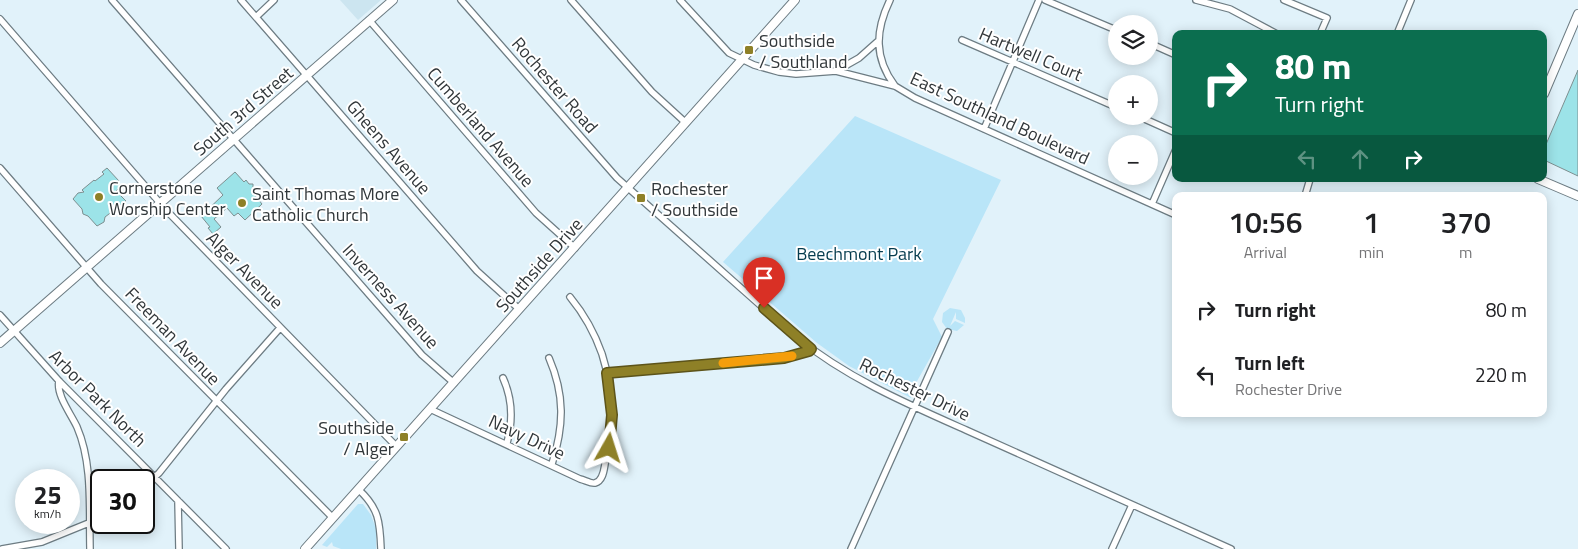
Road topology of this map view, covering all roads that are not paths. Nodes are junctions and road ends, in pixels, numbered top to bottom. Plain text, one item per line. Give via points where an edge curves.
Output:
1 (112, 0) edge
2 (241, 0) edge
3 (274, 0) edge
4 (393, 0) edge
5 (461, 0) edge
6 (571, 0) edge
7 (680, 0) edge
8 (795, 0) edge
9 (890, 0) edge
10 (1039, 0) edge
11 (1045, 0) edge
12 (1196, 0) edge
13 (1284, 0) edge
14 (1412, 0) edge
15 (1578, 14) edge
16 (256, 17) junction
17 (0, 19) edge
18 (369, 20) junction
19 (1108, 27) edge
20 (1269, 30) edge
21 (1322, 30) edge
22 (1400, 30) edge
23 (962, 40) dead end
24 (877, 42) junction
25 (1158, 47) edge
26 (1172, 53) edge
27 (741, 59) junction
28 (1013, 62) junction
29 (836, 71) junction
30 (307, 75) junction
31 (895, 86) junction
32 (1547, 87) edge
33 (1108, 104) edge
34 (686, 124) junction
35 (1158, 125) edge
36 (984, 129) junction
37 (1172, 131) edge
38 (233, 139) junction
39 (1172, 158) edge
40 (0, 168) edge
41 (1545, 182) edge
42 (628, 187) junction
43 (1578, 196) edge
44 (160, 203) junction
45 (1152, 204) junction
46 (1172, 213) edge
47 (575, 248) junction
48 (87, 267) junction
49 (570, 297) dead end
50 (519, 310) junction
51 (0, 315) edge
52 (280, 328) junction
53 (13, 332) junction
54 (948, 332) dead end
55 (0, 343) edge
56 (811, 349) junction
57 (549, 358) dead end
58 (607, 373) junction
59 (503, 378) dead end
60 (59, 381) junction
61 (454, 383) junction
62 (216, 401) junction
63 (914, 407) junction
64 (430, 409) junction
65 (507, 443) junction
66 (396, 446) junction
67 (552, 464) junction
68 (147, 469) edge
69 (155, 477) joint
70 (358, 489) junction
71 (178, 502) junction
72 (1132, 505) junction
73 (332, 518) junction
74 (90, 524) joint
75 (90, 534) edge
76 (2, 549) edge
77 (90, 549) edge
78 (179, 549) edge
79 (226, 549) edge
80 (304, 549) edge
81 (381, 549) edge
82 (851, 549) edge
83 (1112, 549) edge
84 (1231, 549) edge

1 - 38 street, Inverness Avenue
2 - 16 street, Gheens Avenue
3 - 16 street
4 - 18 main road, South 3rd Street
5 - 42 street, Rochester Road
6 - 34 street via 652,92
7 - 27 street via 729,53
8 - 27 main road, Southside Drive
9 - 24 street
10 - 28 street
11 - 19 street
12 - 20 street via 1230,9
13 - 21 street via 1327,18
14 - 22 street
15 - 32 main road
16 - 30 street, Gheens Avenue
17 - 44 street, Alger Avenue
18 - 30 main road, South 3rd Street
18 - 47 street, Cumberland Avenue via 536,213
23 - 28 street, Hartwell Court
24 - 29 street via 859,58
24 - 31 street via 884,68
25 - 26 street
27 - 29 street via 780,72 810,74
27 - 34 main road, Southside Drive
28 - 33 street, Hartwell Court
28 - 36 street
29 - 31 street, East Southland Boulevard
30 - 38 main road, South 3rd Street
30 - 50 street, Gheens Avenue via 477,271
31 - 36 street, East Southland Boulevard
34 - 42 main road, Southside Drive
35 - 37 street
36 - 45 street, East Southland Boulevard
38 - 44 main road, South 3rd Street
38 - 61 street, Inverness Avenue via 422,355
39 - 45 street
40 - 48 street, Freeman Avenue
41 - 43 main road
42 - 47 main road, Southside Drive
42 - 56 street, Rochester Drive
44 - 48 main road, South 3rd Street
44 - 52 street, Alger Avenue
45 - 46 street, East Southland Boulevard
47 - 50 main road, Southside Drive
48 - 53 main road, South 3rd Street
48 - 62 street, Freeman Avenue
49 - 58 street, Navy Drive via 588,324
50 - 61 main road, Southside Drive
51 - 53 street, Arbor Park North
52 - 62 street
52 - 66 street, Alger Avenue
53 - 55 main road, South 3rd Street
53 - 60 street, Arbor Park North
54 - 63 street
56 - 58 street via 784,358
56 - 63 street, Rochester Drive via 855,378
57 - 67 street via 559,390 562,421
58 - 67 street, Navy Drive via 611,429 602,476 593,483
59 - 65 street via 511,405
60 - 68 street, Arbor Park North
60 - 74 street via 59,390 78,428 85,457
61 - 64 main road, Southside Drive
62 - 69 street
62 - 73 street, Freeman Avenue
63 - 72 street, Rochester Drive
63 - 82 street
64 - 65 street, Navy Drive
64 - 66 main road, Southside Drive
65 - 67 street, Navy Drive
66 - 70 main road, Southside Drive
69 - 71 street, Arbor Park North
70 - 73 main road, Southside Drive
70 - 81 street via 375,508
71 - 78 street
71 - 79 street, Arbor Park North
72 - 83 street
72 - 84 street, Rochester Drive
73 - 80 main road, Southside Drive
74 - 76 street via 42,542
75 - 77 street

